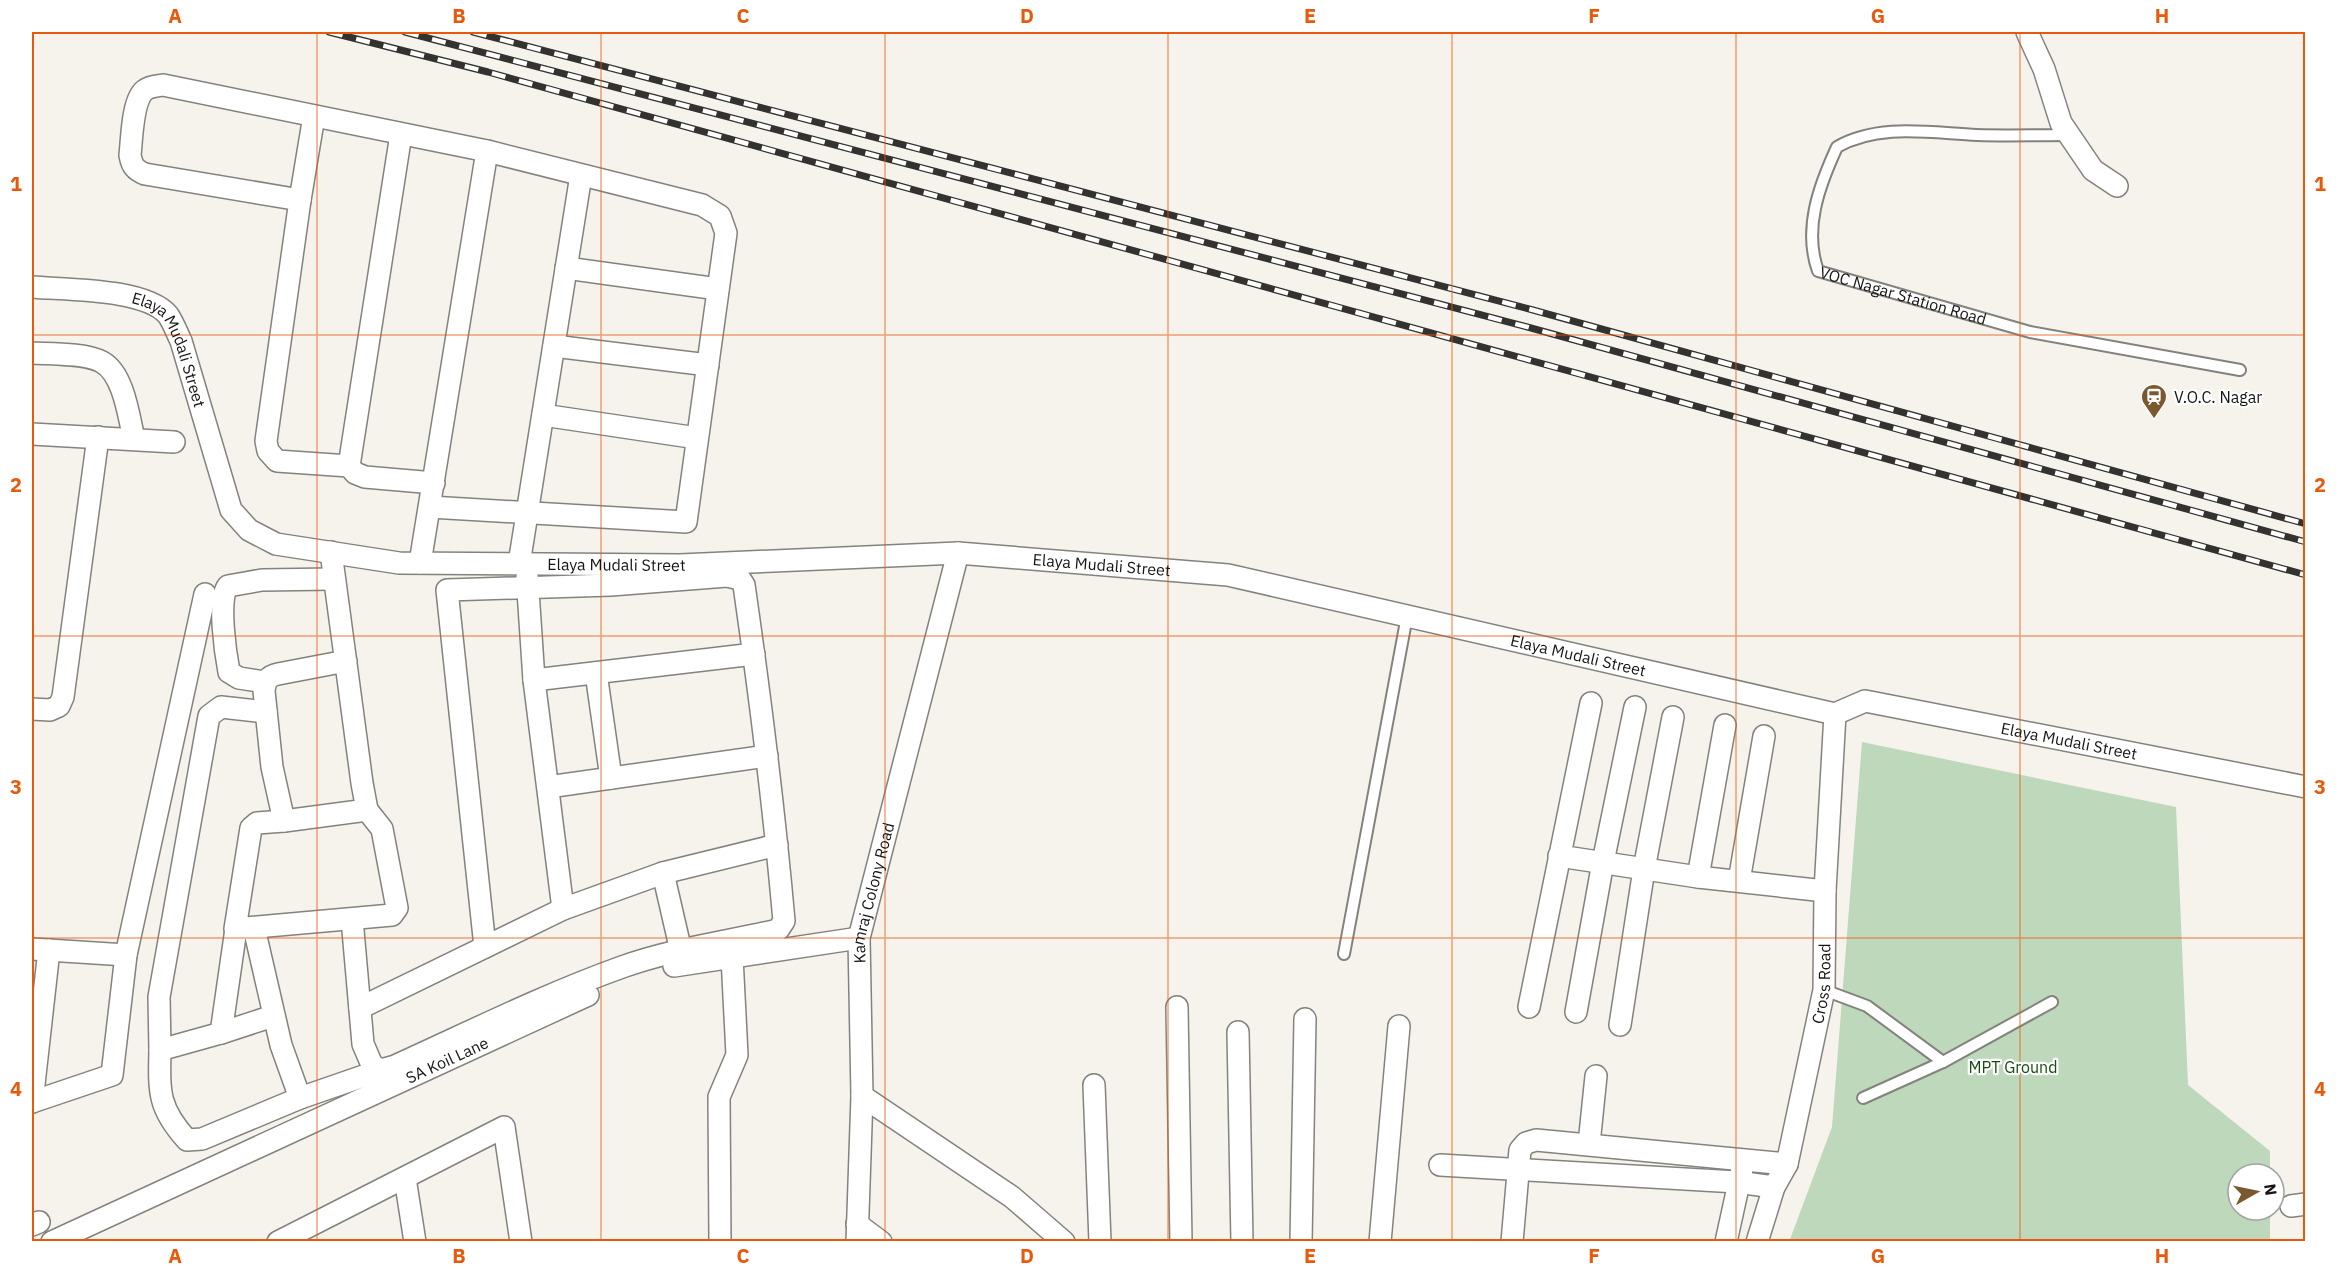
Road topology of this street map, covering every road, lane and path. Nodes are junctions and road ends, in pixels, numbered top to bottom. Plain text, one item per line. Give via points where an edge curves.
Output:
1 (2027, 32) edge
2 (314, 116) junction
3 (401, 134) junction
4 (2069, 135) junction
5 (488, 151) junction
6 (581, 175) junction
7 (2117, 186) dead end
8 (300, 200) junction
9 (566, 268) junction
10 (32, 287) edge
11 (718, 290) junction
12 (554, 346) junction
13 (32, 353) edge
14 (708, 365) junction
15 (2240, 370) dead end
16 (543, 415) junction
17 (32, 434) edge
18 (98, 438) junction
19 (698, 438) junction
20 (134, 439) junction
21 (174, 442) dead end
22 (349, 466) junction
23 (434, 483) junction
24 (430, 507) junction
25 (527, 513) junction
26 (332, 552) junction
27 (958, 553) junction
28 (420, 563) junction
29 (522, 564) junction
30 (333, 579) junction
31 (528, 588) junction
32 (205, 594) dead end
33 (1407, 616) junction
34 (754, 654) junction
35 (346, 661) junction
36 (596, 673) junction
37 (534, 680) junction
38 (265, 682) junction
39 (1591, 703) dead end
40 (1635, 707) dead end
41 (32, 709) edge
42 (266, 712) junction
43 (1835, 714) junction
44 (1673, 717) dead end
45 (1725, 725) dead end
46 (1764, 736) dead end
47 (766, 756) junction
48 (611, 778) junction
49 (548, 787) junction
50 (2306, 787) edge
51 (368, 810) junction
52 (284, 821) junction
53 (777, 845) junction
54 (1559, 856) junction
55 (1603, 862) junction
56 (1644, 869) junction
57 (663, 873) junction
58 (1698, 877) junction
59 (1739, 881) junction
60 (1825, 891) junction
61 (563, 909) junction
62 (352, 919) junction
63 (245, 928) junction
64 (859, 938) junction
65 (485, 947) junction
66 (40, 949) edge
67 (681, 951) junction
68 (1344, 954) dead end
69 (126, 955) junction
70 (732, 957) junction
71 (1824, 990) junction
72 (2052, 1002) dead end
73 (1177, 1007) dead end
74 (1529, 1007) dead end
75 (360, 1008) junction
76 (1576, 1012) dead end
77 (273, 1016) junction
78 (1305, 1018) dead end
79 (1620, 1025) dead end
80 (1399, 1026) dead end
81 (1238, 1032) dead end
82 (221, 1033) junction
83 (160, 1050) junction
84 (1943, 1062) junction
85 (381, 1070) junction
86 (1596, 1076) dead end
87 (1094, 1085) dead end
88 (862, 1096) junction
89 (300, 1098) junction
90 (1863, 1098) dead end
91 (32, 1102) edge
92 (1589, 1144) junction
93 (1744, 1160) junction
94 (1787, 1164) junction
95 (1440, 1165) dead end
96 (1520, 1169) junction
97 (405, 1178) junction
98 (1738, 1182) junction
99 (1774, 1186) junction
100 (318, 1232) edge
101 (857, 1233) edge
102 (52, 1242) edge
103 (278, 1242) edge
104 (415, 1242) edge
105 (521, 1242) edge
106 (720, 1242) edge
107 (881, 1242) edge
108 (1064, 1242) edge
109 (1100, 1242) edge
110 (1180, 1242) edge
111 (1242, 1242) edge
112 (1300, 1242) edge
113 (1380, 1242) edge
114 (1512, 1242) edge
115 (1725, 1242) edge
116 (1756, 1242) edge

1 - 4 street
2 - 3 street
2 - 8 street
2 - 8 street via 163,85 143,91 137,102 130,155 137,171
3 - 5 street
3 - 22 street
4 - 7 street via 2093,170
4 - 15 lane, VOC Nagar Station Road via 1886,131 1854,137 1837,147 1816,201 1812,223 1813,257 1818,271 2030,332
5 - 6 street
5 - 23 street
6 - 9 street
6 - 11 street via 702,205 720,216 726,233
8 - 22 street via 266,441 268,451 277,461
9 - 11 street
9 - 12 street
10 - 26 street, Elaya Mudali Street via 125,294 168,315 181,341 231,510 249,530 276,544
11 - 14 street
12 - 14 street
12 - 16 street
13 - 20 street via 102,362 123,392
14 - 19 street
16 - 19 street
16 - 25 street
17 - 18 street
18 - 20 street
18 - 41 street via 63,697 59,706 50,710
19 - 25 street via 686,522
20 - 21 street
22 - 23 street via 365,477
23 - 24 street
24 - 25 street
24 - 28 street
25 - 29 street
26 - 28 street, Elaya Mudali Street
26 - 30 street
27 - 29 street, Elaya Mudali Street via 680,565
27 - 33 street, Elaya Mudali Street via 1228,575
27 - 64 street, Kamraj Colony Road
28 - 29 street, Elaya Mudali Street
29 - 31 street
30 - 35 street
30 - 38 street via 262,580 224,590 229,672 239,678
31 - 34 street via 735,577 744,585
31 - 37 street
31 - 65 street via 447,590
32 - 69 street
33 - 43 street, Elaya Mudali Street
33 - 68 lane
34 - 36 street
34 - 47 street
35 - 38 street via 270,676
35 - 51 street
36 - 37 street
36 - 48 street
37 - 49 street
38 - 42 street
39 - 54 street
40 - 55 street
42 - 52 street
42 - 83 street via 221,707 209,716 159,998
43 - 50 street, Elaya Mudali Street via 1865,701
43 - 60 street, Cross Road
44 - 56 street
45 - 58 street
46 - 59 street
47 - 48 street
47 - 53 street
48 - 49 street
49 - 61 street
51 - 52 street
51 - 62 street via 382,829 397,908 392,915
52 - 63 street via 257,823 251,828
53 - 57 street
53 - 67 street via 783,926
54 - 55 street
54 - 74 street
55 - 56 street
55 - 76 street
56 - 58 street
56 - 79 street
57 - 61 street
57 - 67 street
58 - 59 street
59 - 60 street
60 - 71 street, Cross Road
61 - 65 street
62 - 63 street
62 - 75 street
63 - 77 street
63 - 82 street
64 - 70 street, SA Koil Lane
64 - 88 street, Kamraj Colony Road
65 - 75 street
66 - 69 street
66 - 91 street
67 - 85 street via 623,967
69 - 91 street via 112,1075
70 - 102 street, SA Koil Lane via 643,970
70 - 106 street via 737,1055 719,1097
71 - 84 lane via 1867,1006
71 - 94 street, Cross Road
72 - 84 lane
73 - 110 street
75 - 85 street via 363,1044 372,1065
77 - 82 street
77 - 89 street
78 - 112 street
80 - 113 street
81 - 111 street
82 - 83 street
83 - 89 street via 159,1093 172,1123 188,1140 202,1139
84 - 90 lane
85 - 89 street
86 - 92 street
87 - 109 street
88 - 101 street, Kamraj Colony Road
88 - 108 street via 1012,1197
92 - 93 street
92 - 96 street via 1536,1140 1526,1143 1520,1150
93 - 94 street
93 - 98 street
94 - 99 street, Cross Road
95 - 96 street
96 - 98 street
96 - 114 street
97 - 100 street
97 - 104 street
97 - 105 street via 504,1127
98 - 99 street
98 - 115 street
99 - 116 street, Cross Road
100 - 103 street
101 - 107 street

